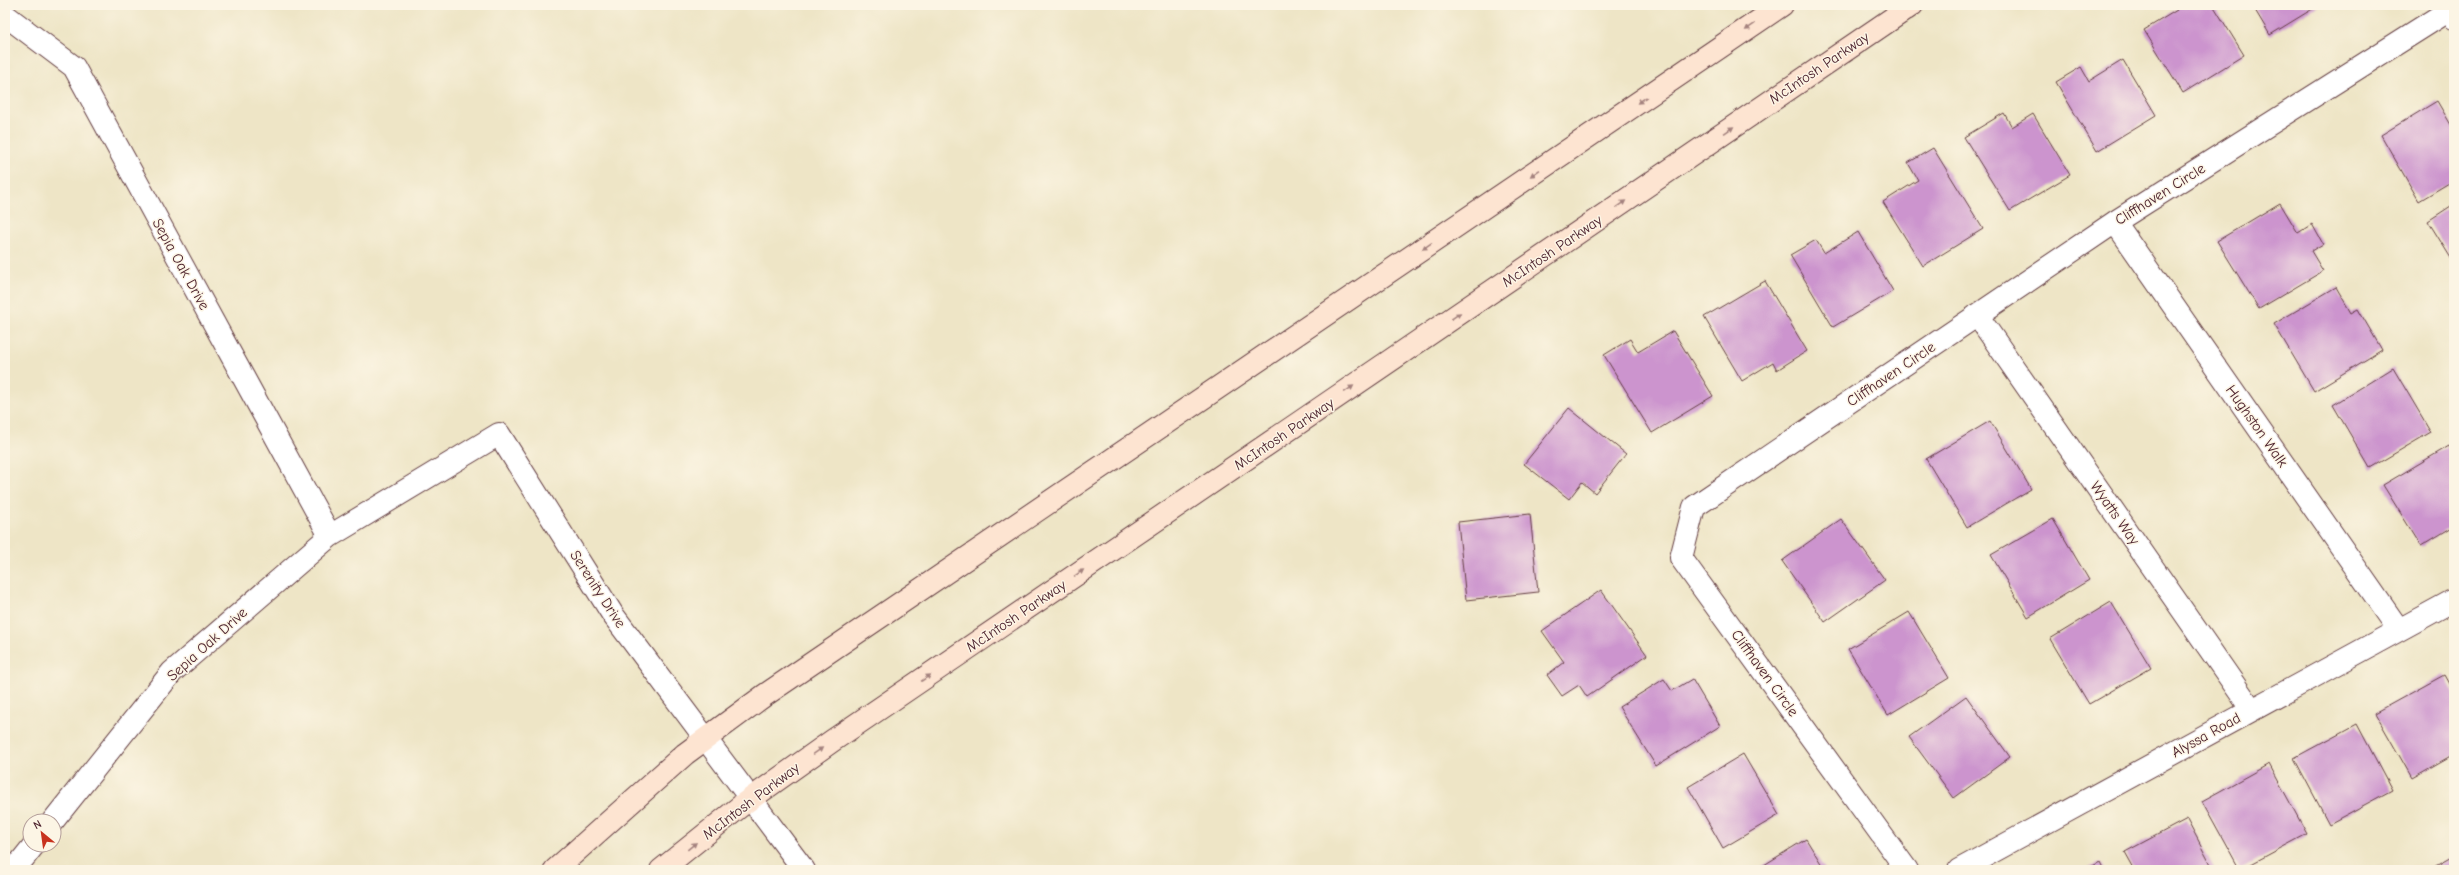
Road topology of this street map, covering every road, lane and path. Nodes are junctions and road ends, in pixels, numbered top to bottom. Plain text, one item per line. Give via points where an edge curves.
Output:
1 (1782, 5) edge
2 (1912, 5) edge
3 (5, 15) edge
4 (2454, 18) edge
5 (2115, 222) junction
6 (1977, 315) junction
7 (498, 434) joint
8 (330, 536) junction
9 (2454, 600) edge
10 (2399, 630) junction
11 (2252, 710) junction
12 (706, 738) junction
13 (751, 799) junction
14 (59, 813) edge
15 (28, 853) edge
16 (14, 870) edge
17 (554, 870) edge
18 (662, 870) edge
19 (804, 870) edge
20 (1907, 870) edge
21 (1959, 870) edge

1 -> 12 street via 778,686
13 -> 2 street, McIntosh Parkway via 832,741
3 - 8 street, Sepia Oak Drive via 74,67
4 - 5 street, Cliffhaven Circle via 2448,11
5 - 6 street, Cliffhaven Circle
5 - 10 street, Hughston Walk
6 - 11 street, Wyatts Way
6 - 20 street, Cliffhaven Circle via 1694,507 1681,558
7 - 8 street, Sepia Oak Drive
7 - 12 street, Serenity Drive via 613,615
8 - 14 street, Sepia Oak Drive via 172,672
9 - 10 street, Alyssa Road
10 - 11 street, Alyssa Road
11 - 21 street, Alyssa Road
12 - 13 street, Serenity Drive
12 - 17 street
18 -> 13 street, McIntosh Parkway
13 - 19 street, Serenity Drive
15 - 16 street

